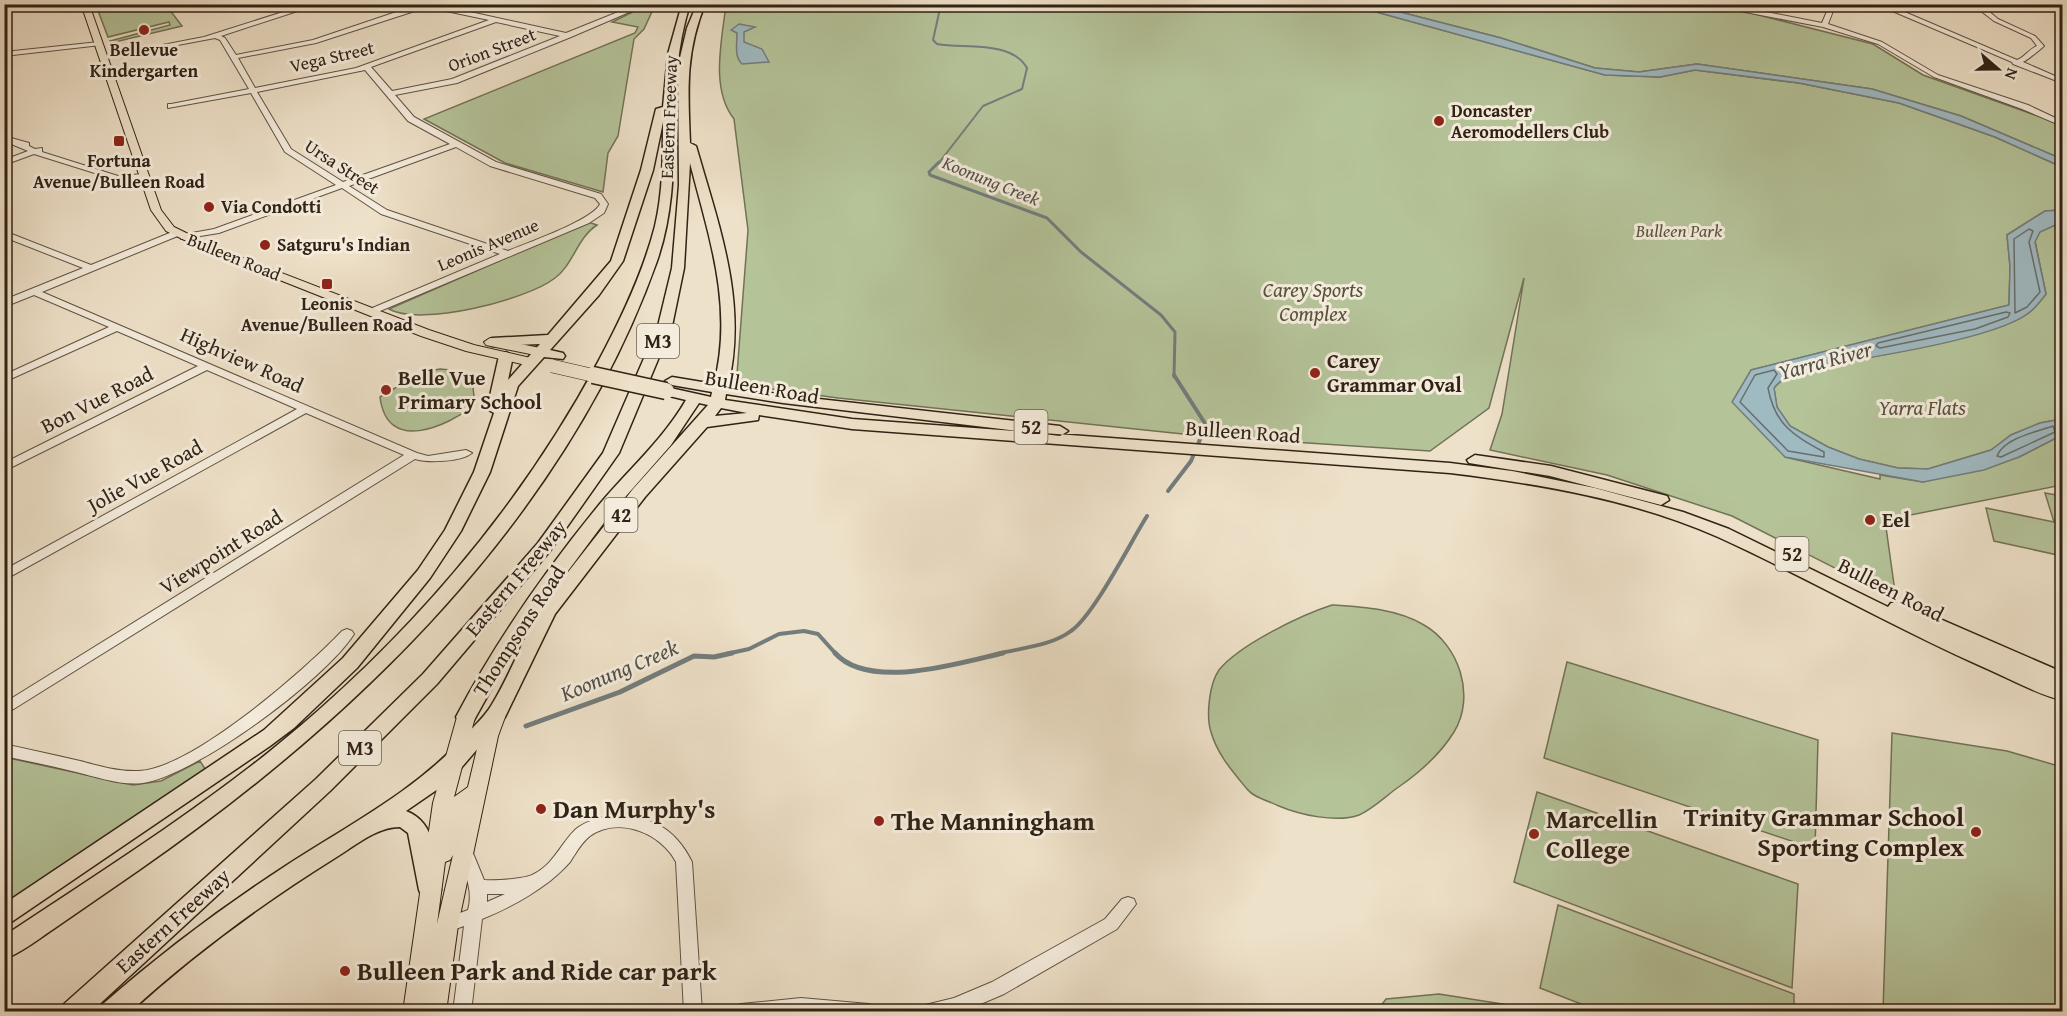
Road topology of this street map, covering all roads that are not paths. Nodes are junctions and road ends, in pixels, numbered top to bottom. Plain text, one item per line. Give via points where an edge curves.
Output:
1 (17, 4) edge
2 (106, 4) edge
3 (316, 4) edge
4 (627, 4) edge
5 (686, 4) edge
6 (701, 4) edge
7 (1596, 4) edge
8 (1857, 4) edge
9 (1879, 4) edge
10 (1975, 4) edge
11 (425, 5) edge
12 (86, 6) edge
13 (642, 6) edge
14 (496, 20) junction
15 (1824, 25) junction
16 (216, 36) junction
17 (570, 36) junction
18 (99, 44) junction
19 (4, 54) edge
20 (103, 57) junction
21 (234, 57) junction
22 (2015, 63) junction
23 (365, 67) junction
24 (667, 81) junction
25 (2062, 81) edge
26 (252, 90) junction
27 (390, 95) junction
28 (171, 106) dead end
29 (2062, 124) edge
30 (686, 134) junction
31 (4, 138) edge
32 (457, 144) junction
33 (38, 151) junction
34 (4, 163) edge
35 (144, 176) junction
36 (343, 185) junction
37 (216, 231) junction
38 (4, 234) edge
39 (180, 235) junction
40 (197, 244) junction
41 (509, 254) junction
42 (90, 268) junction
43 (38, 292) junction
44 (4, 305) edge
45 (375, 311) junction
46 (391, 318) junction
47 (118, 327) junction
48 (551, 339) junction
49 (492, 342) junction
50 (506, 356) junction
51 (535, 357) junction
52 (207, 366) junction
53 (4, 379) edge
54 (669, 386) junction
55 (719, 396) junction
56 (695, 398) junction
57 (305, 409) junction
58 (799, 417) junction
59 (702, 424) junction
60 (1246, 450) junction
61 (466, 453) dead end
62 (412, 456) junction
63 (4, 468) edge
64 (482, 472) junction
65 (508, 516) junction
66 (4, 576) edge
67 (347, 634) dead end
68 (2062, 679) edge
69 (2062, 693) edge
70 (4, 710) edge
71 (498, 712) junction
72 (466, 717) joint
73 (263, 741) junction
74 (4, 750) edge
75 (454, 762) junction
76 (477, 791) junction
77 (371, 825) junction
78 (463, 850) junction
79 (539, 879) junction
80 (478, 886) junction
81 (430, 890) junction
82 (1128, 904) dead end
83 (477, 913) junction
84 (4, 917) edge
85 (447, 925) junction
86 (4, 949) edge
87 (73, 1011) edge
88 (112, 1011) edge
89 (414, 1011) edge
90 (435, 1011) edge
91 (462, 1011) edge
92 (693, 1011) edge
93 (741, 1011) edge
94 (869, 1011) edge
95 (927, 1011) edge

1 - 12 street via 64,9
2 - 12 street
3 - 16 street
4 - 13 street
5 - 24 highway, Eastern Freeway / M3 via 673,43
6 - 30 highway, Eastern Freeway / M3 via 683,66
7 - 15 street via 1724,6
8 - 15 street via 1830,10
9 - 22 street
10 - 22 street via 2041,46
11 - 14 street
11 - 21 street via 314,42
12 - 18 main road, Bulleen Road
13 - 17 street, Orion Street
14 - 17 street
14 - 23 street, Vega Street
15 - 29 street via 1880,43 1935,76
16 - 20 street
16 - 21 street, Ursa Street via 224,39
17 - 27 street, Orion Street via 454,81
18 - 19 street
18 - 20 main road, Bulleen Road
20 - 35 main road, Bulleen Road
21 - 26 street, Ursa Street
22 - 25 street
23 - 26 street, Vega Street
23 - 27 street
24 - 48 highway via 647,170 617,261
24 - 65 highway, Eastern Freeway / M3 via 665,201 649,267 611,357
26 - 28 street, Vega Street
26 - 36 street, Ursa Street via 285,147
27 - 32 street via 407,116
30 - 55 highway via 725,272 730,323
30 - 87 highway, Eastern Freeway / M3 via 684,222 665,326 612,453 581,498 502,598 430,679 323,785
31 - 33 street
32 - 36 street
32 - 41 street, Leonis Avenue via 499,167 598,196 603,201 603,208 586,221
33 - 34 street
33 - 35 street via 120,178
35 - 39 main road, Bulleen Road via 159,216
36 - 37 street
36 - 41 street, Ursa Street via 384,212
37 - 39 street
37 - 40 street
38 - 42 street
39 - 40 main road, Bulleen Road
39 - 42 street
40 - 45 main road, Bulleen Road
41 - 45 street, Leonis Avenue
42 - 43 street
43 - 44 street
43 - 47 street, Highview Road
45 - 46 main road, Bulleen Road
46 - 49 main road, Bulleen Road
46 - 50 main road, Bulleen Road via 456,343
47 - 52 street, Highview Road
47 - 53 street
48 - 49 highway
48 - 51 highway
49 - 51 main road, Bulleen Road
50 - 51 main road, Bulleen Road
50 - 64 highway
51 - 54 highway, Bulleen Road, bridge
51 - 64 highway via 511,385
52 - 57 street, Highview Road
52 - 63 street, Bon Vue Road
54 - 55 highway, Bulleen Road
54 - 56 highway, Bulleen Road
55 - 56 highway, Bulleen Road / 52
55 - 58 highway, Bulleen Road / 52
55 - 59 highway, Thompsons Road / 42
55 - 60 highway, Bulleen Road / 52 via 816,402
56 - 72 highway, Thompsons Road / 42 via 665,441 596,520 536,599 488,674
57 - 62 street, Highview Road
57 - 66 street, Jolie Vue Road
58 - 59 highway via 741,417
58 - 60 highway, Bulleen Road / 52
59 - 71 highway, Thompsons Road / 42 via 639,493 547,611
60 - 68 highway, Bulleen Road / 52 via 1509,464 1635,492 1737,529 1902,609
60 - 69 highway, Bulleen Road / 52 via 1474,471 1552,484 1647,507 1760,549 1937,639
61 - 62 street via 428,459
62 - 70 street, Viewpoint Road
64 - 73 highway via 453,531 424,574 350,663
65 - 73 highway, Eastern Freeway / M3 via 404,628 339,684
65 - 86 highway, Eastern Freeway / M3 via 413,630 313,726 219,802
67 - 74 street via 315,667 261,710 199,755 166,772 123,776
71 - 75 highway
71 - 76 main road, Thompsons Road / 42
72 - 75 main road, Thompsons Road / 42
73 - 84 highway, Eastern Freeway / M3
75 - 77 highway
75 - 81 main road, Thompsons Road / 42 via 444,797
76 - 78 main road, Thompsons Road / 42
76 - 81 main road via 465,798 456,811
77 - 81 highway via 387,819 412,821 422,839
77 - 88 highway via 224,921
78 - 80 street
78 - 85 main road, Thompsons Road / 42
79 - 80 street via 515,886
79 - 83 street via 515,896
79 - 92 street via 561,861 581,834 595,826 629,822 651,828 673,843 681,853 686,871
80 - 83 street
81 - 89 main road, Thompsons Road / 42
82 - 95 street via 1105,928 998,988 973,1000
83 - 85 street
83 - 91 street via 471,930
85 - 90 main road, Thompsons Road / 42
93 - 94 street via 801,1006

